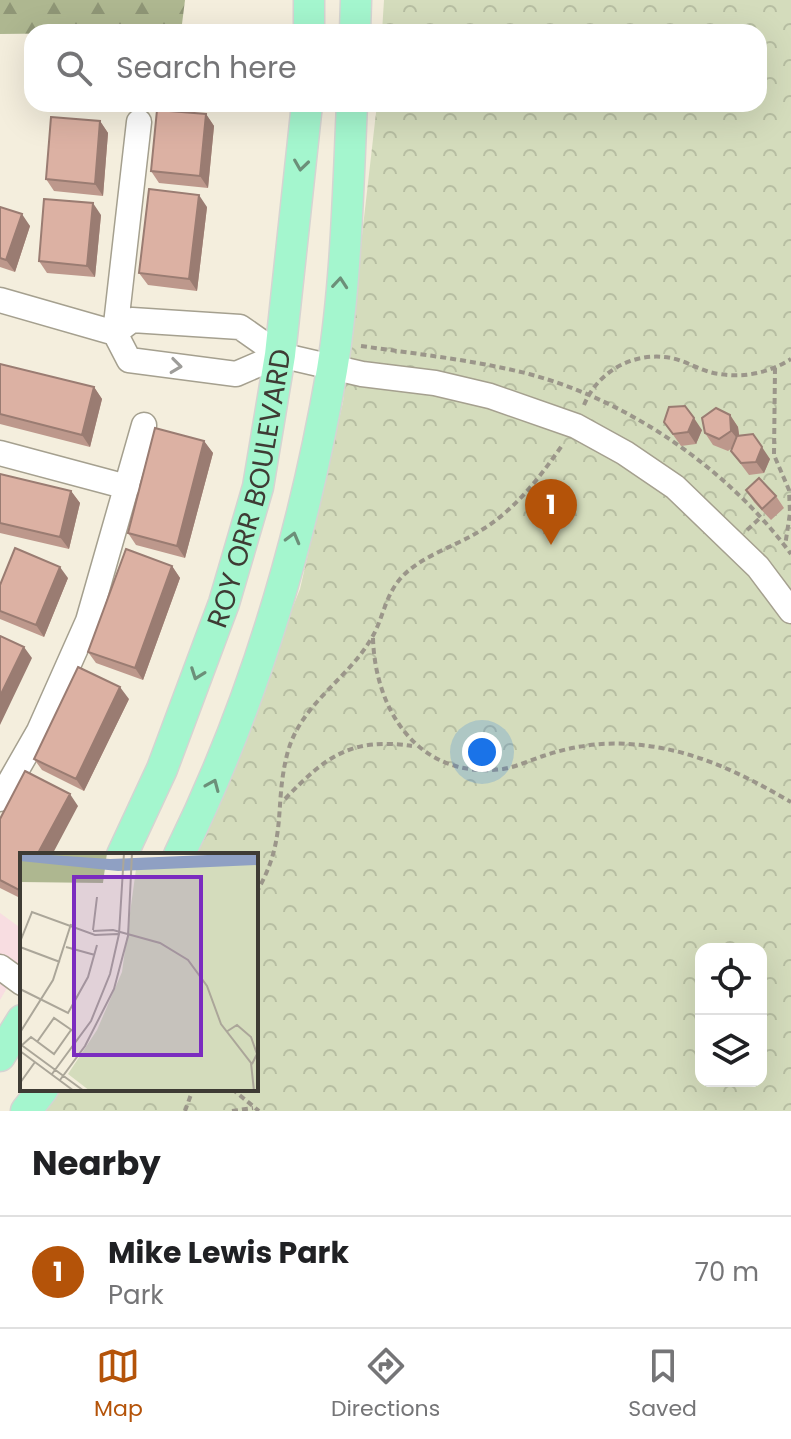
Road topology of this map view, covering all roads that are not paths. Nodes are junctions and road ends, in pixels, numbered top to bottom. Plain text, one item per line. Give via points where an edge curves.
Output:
1 (309, 0) edge
2 (309, 24) edge
3 (306, 112) edge
4 (352, 112) edge
5 (139, 122) dead end
6 (0, 300) edge
7 (115, 333) junction
8 (280, 355) junction
9 (332, 368) junction
10 (144, 425) dead end
11 (0, 453) edge
12 (127, 487) junction
13 (791, 611) edge
14 (0, 799) edge
15 (123, 853) edge
16 (180, 853) edge
17 (0, 967) edge
18 (20, 982) edge
19 (20, 1023) edge
20 (0, 1056) edge
21 (41, 1091) edge
22 (26, 1111) edge

1 - 2 main road
3 -> 8 main road, ROY ORR BOULEVARD
9 -> 4 main road, ROY ORR BOULEVARD
5 - 7 street
6 - 7 street
7 - 8 street via 132,320 240,327
7 -> 8 street via 129,360 236,374
8 - 9 street
8 -> 15 main road, ROY ORR BOULEVARD via 258,487 224,603 162,769
9 - 13 street via 490,396 576,426 675,487 758,567
16 -> 9 main road, ROY ORR BOULEVARD via 249,697 310,473
10 - 12 street
11 - 12 street
12 - 14 street via 88,621 39,731
17 - 18 street
19 - 20 main road
21 - 22 main road

